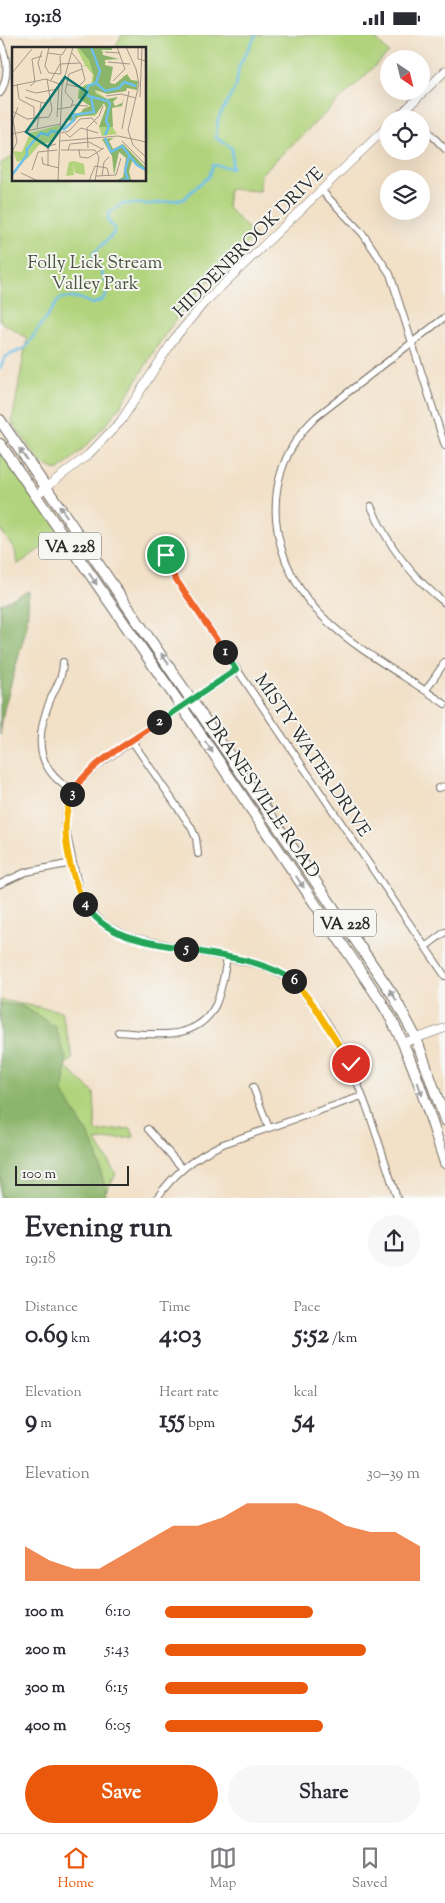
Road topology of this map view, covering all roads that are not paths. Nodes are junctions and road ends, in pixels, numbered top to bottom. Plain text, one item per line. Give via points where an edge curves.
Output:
1 (0, 42) edge
2 (445, 71) edge
3 (0, 93) edge
4 (406, 108) edge
5 (430, 133) edge
6 (380, 134) edge
7 (445, 149) edge
8 (322, 191) junction
9 (445, 317) edge
10 (413, 342) junction
11 (0, 420) edge
12 (0, 444) edge
13 (445, 446) edge
14 (47, 488) junction
15 (36, 495) junction
16 (371, 506) dead end
17 (166, 547) dead end
18 (445, 603) edge
19 (63, 661) dead end
20 (445, 663) edge
21 (236, 670) junction
22 (426, 690) junction
23 (193, 699) junction
24 (445, 704) edge
25 (182, 707) junction
26 (132, 741) junction
27 (73, 791) junction
28 (198, 854) dead end
29 (72, 863) junction
30 (0, 884) edge
31 (445, 932) edge
32 (425, 947) junction
33 (227, 958) junction
34 (445, 976) edge
35 (445, 1028) edge
36 (118, 1032) dead end
37 (416, 1037) junction
38 (403, 1043) junction
39 (253, 1087) dead end
40 (362, 1096) junction
41 (445, 1120) edge
42 (269, 1128) junction
43 (148, 1129) dead end
44 (445, 1163) edge
45 (183, 1169) junction
46 (157, 1198) edge
47 (397, 1198) edge

1 - 3 street via 6,69
2 - 4 street
5 - 7 street
6 - 8 street, HIDDENBROOK DRIVE
8 - 10 street via 364,234 382,259 398,293
8 - 14 street, HIDDENBROOK DRIVE via 204,303 174,339 121,421 88,455
9 - 10 street
10 - 13 street
10 - 22 street via 316,417 302,432 280,474 275,512 279,541 292,574 317,611 341,633
14 -> 11 main road, DRANESVILLE ROAD / VA 228
12 - 15 main road, DRANESVILLE ROAD / VA 228
14 - 15 street, HIDDENBROOK DRIVE
23 -> 14 main road, DRANESVILLE ROAD / VA 228
15 -> 25 main road, DRANESVILLE ROAD / VA 228
16 - 18 street via 397,556
17 - 21 street, MISTY WATER DRIVE via 171,572
19 - 27 street via 61,679 43,719 41,745 51,774
20 - 22 street
21 - 23 street
21 - 32 street, MISTY WATER DRIVE
22 - 24 street
23 - 25 street
37 -> 23 main road, DRANESVILLE ROAD / VA 228 via 393,995
25 - 26 street
25 -> 38 main road, DRANESVILLE ROAD / VA 228 via 382,1003
26 - 27 street via 96,765
26 - 28 street via 194,833
27 - 29 street via 65,826
29 - 30 street via 26,872
29 - 33 street via 87,907 112,930 130,937
31 - 32 street
32 - 34 street, MISTY WATER DRIVE
33 - 36 street via 215,1005 200,1023 182,1033 170,1035
33 - 40 street via 273,969 301,989 345,1052
35 - 37 street
37 - 38 street
37 - 41 main road, DRANESVILLE ROAD / VA 228
38 -> 44 main road, DRANESVILLE ROAD / VA 228
39 - 42 street
40 - 42 street
40 - 47 street
42 - 45 street via 223,1144
43 - 45 street
45 - 46 street

